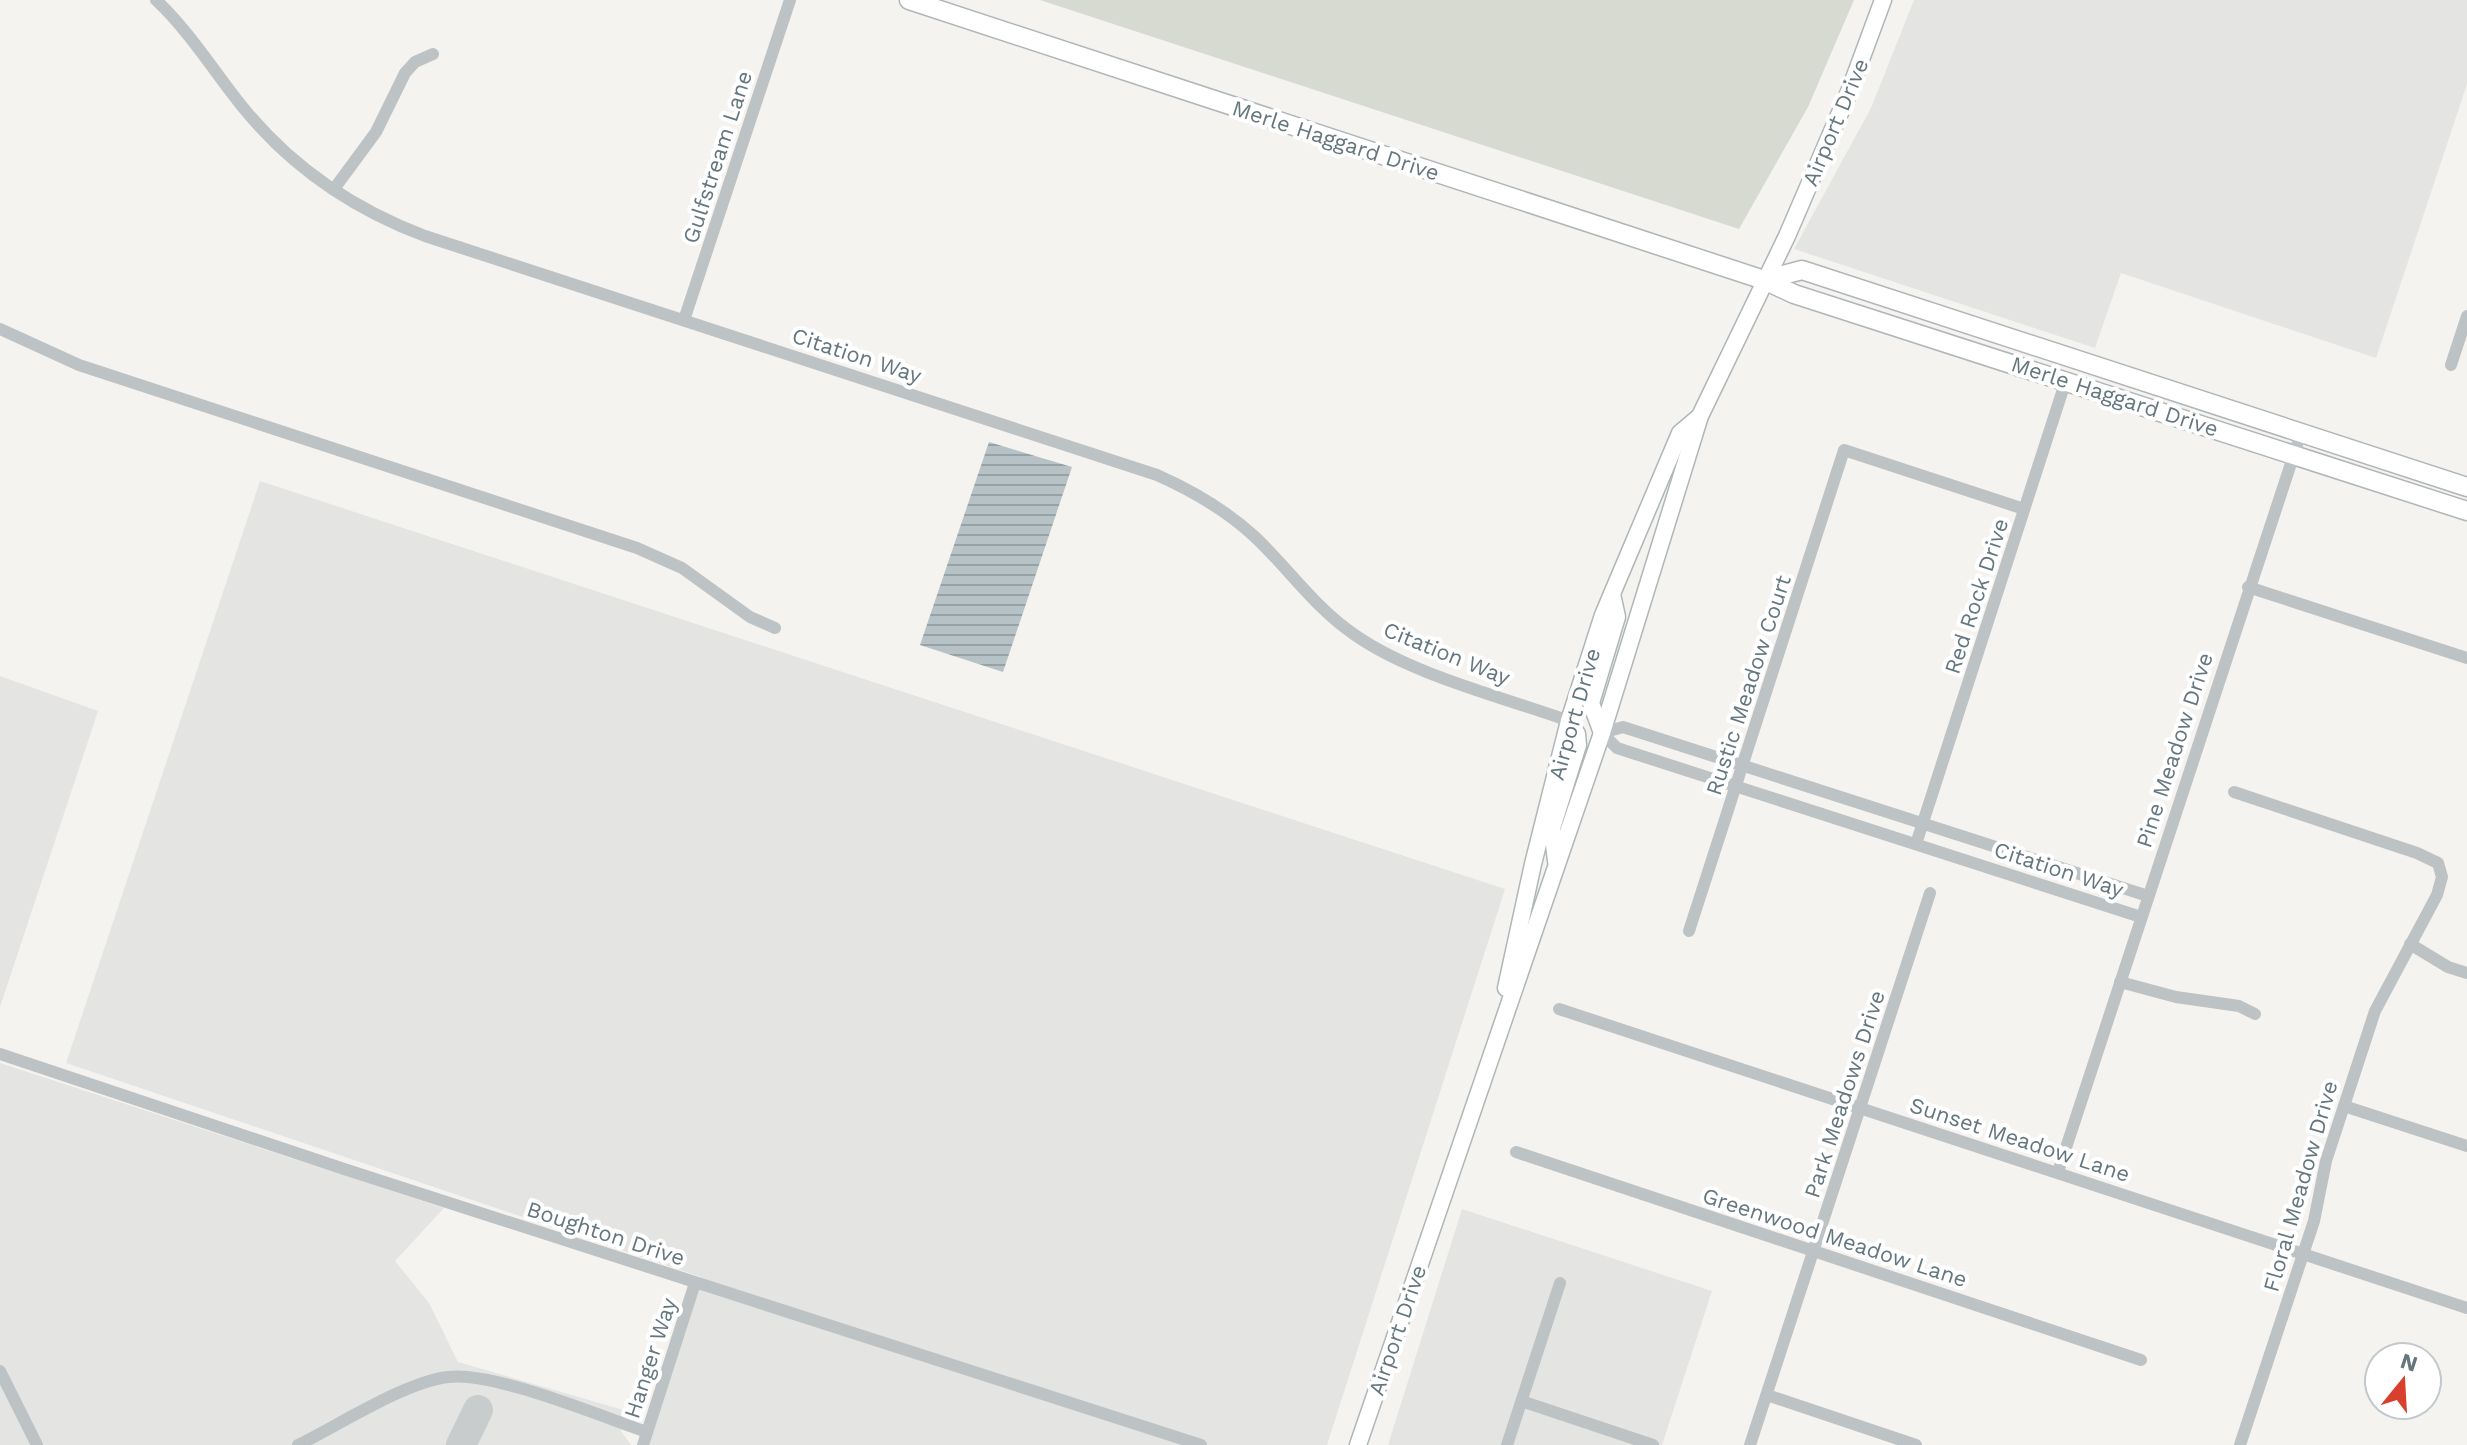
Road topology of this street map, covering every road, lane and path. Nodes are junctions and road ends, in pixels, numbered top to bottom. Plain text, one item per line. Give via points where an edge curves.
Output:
1 (156, 0) edge
2 (909, 0) edge
3 (1883, 0) edge
4 (789, 2) edge
5 (433, 54) dead end
6 (334, 189) junction
7 (1764, 280) junction
8 (2467, 316) edge
9 (684, 320) junction
10 (0, 329) edge
11 (2451, 365) dead end
12 (2066, 380) junction
13 (1700, 416) junction
14 (2301, 433) junction
15 (2294, 453) junction
16 (2467, 487) edge
17 (2024, 509) junction
18 (2467, 511) edge
19 (2248, 587) junction
20 (1612, 594) junction
21 (775, 628) dead end
22 (2467, 658) edge
23 (1569, 721) junction
24 (1602, 733) junction
25 (1744, 766) junction
26 (1737, 786) junction
27 (2234, 792) dead end
28 (1923, 824) junction
29 (1916, 844) junction
30 (1556, 867) junction
31 (1930, 893) dead end
32 (2148, 896) junction
33 (2141, 917) junction
34 (1689, 931) dead end
35 (2410, 944) junction
36 (2467, 973) edge
37 (2120, 982) junction
38 (1559, 1009) dead end
39 (2255, 1014) dead end
40 (1499, 1033) junction
41 (0, 1054) edge
42 (2344, 1106) junction
43 (1862, 1108) junction
44 (2467, 1146) edge
45 (1516, 1152) dead end
46 (2058, 1172) junction
47 (1813, 1251) junction
48 (2303, 1254) junction
49 (695, 1283) junction
50 (1560, 1283) dead end
51 (2467, 1308) edge
52 (2141, 1360) dead end
53 (0, 1371) edge
54 (1767, 1395) junction
55 (1524, 1402) junction
56 (647, 1432) junction
57 (37, 1445) edge
58 (298, 1445) edge
59 (643, 1445) edge
60 (1201, 1445) edge
61 (1358, 1445) edge
62 (1507, 1445) edge
63 (1653, 1445) edge
64 (1750, 1445) edge
65 (1916, 1445) edge
66 (2240, 1445) edge

1 - 6 street, Citation Way via 267,135
2 - 7 main road, Merle Haggard Drive
3 - 7 main road, Airport Drive via 1834,127
4 - 9 street, Gulfstream Lane
5 - 6 street via 405,73 376,132
6 - 9 street, Citation Way via 407,229
7 - 12 main road, Merle Haggard Drive
7 - 13 main road, Airport Drive
7 - 14 main road, Merle Haggard Drive via 1802,270
8 - 11 street
9 - 23 street, Citation Way via 1167,479 1243,526 1314,601 1367,643
10 - 21 street via 79,365 645,551
12 - 15 main road, Merle Haggard Drive
12 - 17 street, Red Rock Drive
13 - 20 main road, Airport Drive via 1680,433
13 - 24 main road, Airport Drive
14 - 15 street, Pine Meadow Drive
14 - 16 main road, Merle Haggard Drive
15 - 18 main road, Merle Haggard Drive
15 - 19 street, Pine Meadow Drive
17 - 25 street, Rustic Meadow Court via 1844,450
17 - 28 street, Red Rock Drive
19 - 22 street
19 - 32 street, Pine Meadow Drive
20 - 23 main road, Airport Drive
20 - 24 main road via 1617,617 1591,703
23 - 30 main road via 1578,745 1552,828
23 - 40 main road, Airport Drive via 1515,940
24 - 25 street, Citation Way via 1623,727
24 - 26 street, Citation Way via 1617,748
24 - 30 main road, Airport Drive
25 - 26 street, Rustic Meadow Court
25 - 28 street, Citation Way
26 - 29 street, Citation Way
26 - 34 street, Rustic Meadow Court
27 - 35 street, Floral Meadow Drive via 2438,863 2442,877 2437,895
28 - 29 street, Red Rock Drive
28 - 32 street, Citation Way
29 - 33 street, Citation Way
30 - 40 main road, Airport Drive
31 - 43 street, Park Meadows Drive
32 - 33 street, Pine Meadow Drive
33 - 37 street, Pine Meadow Drive
35 - 36 street
35 - 42 street, Floral Meadow Drive via 2380,999
37 - 39 street via 2239,1006
37 - 46 street, Pine Meadow Drive
38 - 43 street, Sunset Meadow Lane
40 - 61 main road, Airport Drive
41 - 49 street, Boughton Drive
42 - 44 street
42 - 48 street, Floral Meadow Drive
43 - 46 street, Sunset Meadow Lane
43 - 47 street, Park Meadows Drive
45 - 47 street, Greenwood Meadow Lane
46 - 48 street, Sunset Meadow Lane
47 - 52 street, Greenwood Meadow Lane
47 - 54 street, Park Meadows Drive
48 - 51 street, Sunset Meadow Lane
48 - 66 street, Floral Meadow Drive
49 - 56 street, Hanger Way
49 - 60 street, Boughton Drive
50 - 55 street
53 - 57 street
54 - 64 street, Park Meadows Drive
54 - 65 street
55 - 62 street
55 - 63 street
56 - 58 street via 489,1380 449,1376 419,1385
56 - 59 street, Hanger Way

